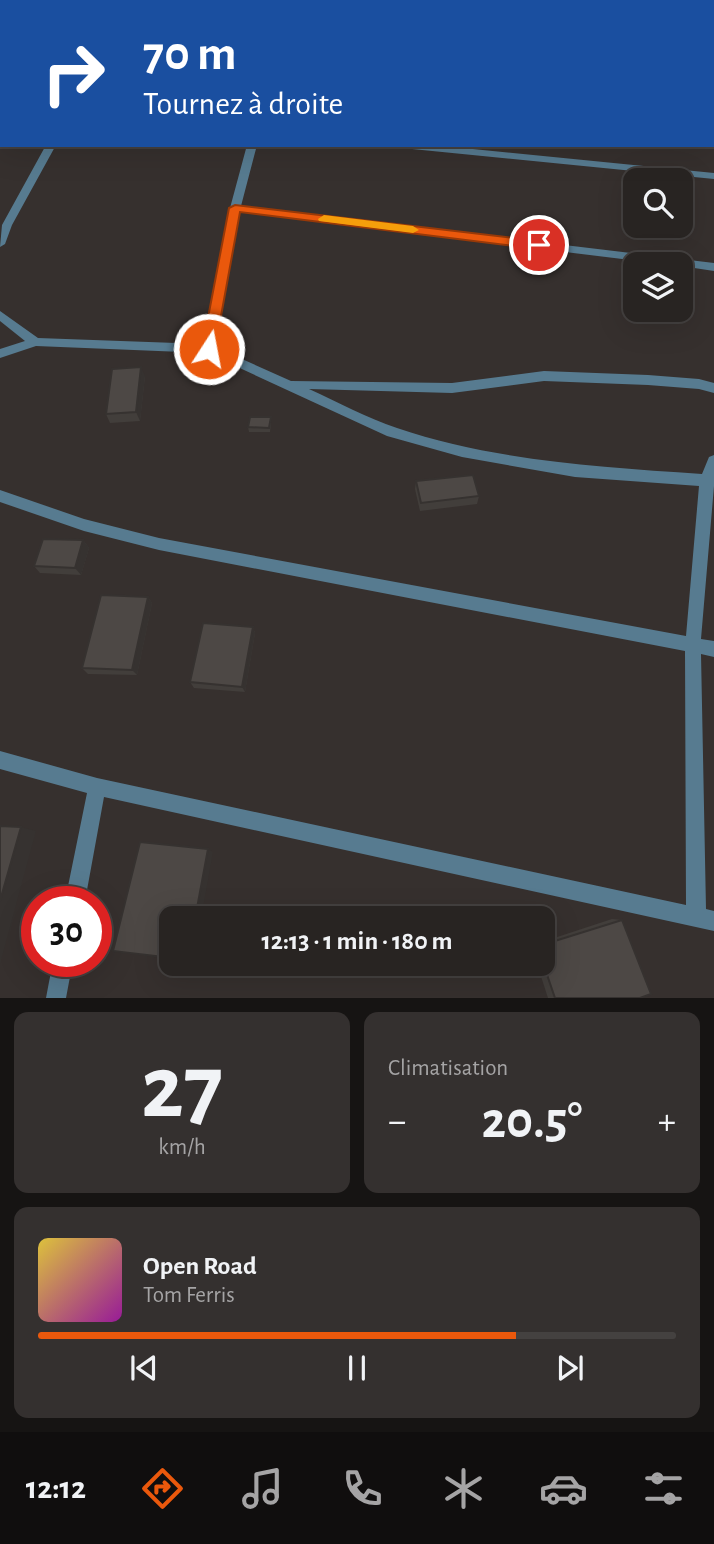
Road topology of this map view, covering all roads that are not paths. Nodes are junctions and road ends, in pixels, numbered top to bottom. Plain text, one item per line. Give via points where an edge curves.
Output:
1 (50, 147) edge
2 (251, 147) edge
3 (422, 147) edge
4 (714, 176) edge
5 (235, 208) junction
6 (0, 244) edge
7 (714, 267) edge
8 (0, 315) edge
9 (35, 342) junction
10 (209, 349) junction
11 (0, 354) edge
12 (290, 384) junction
13 (714, 388) edge
14 (714, 461) edge
15 (710, 480) edge
16 (0, 496) edge
17 (693, 645) junction
18 (714, 649) edge
19 (0, 760) edge
20 (97, 787) junction
21 (78, 886) edge
22 (705, 919) edge
23 (60, 977) edge
24 (56, 998) edge

1 - 6 street
2 - 5 street
3 - 4 street
5 - 7 street
5 - 10 street
8 - 9 street
9 - 10 street
9 - 11 street
10 - 12 street
12 - 13 street via 452,388 544,376
12 - 15 street via 392,432 462,452 575,471
14 - 15 street
15 - 17 street
16 - 17 street via 159,544
17 - 18 street
17 - 22 street
19 - 20 street
20 - 21 street
20 - 22 street
23 - 24 street

